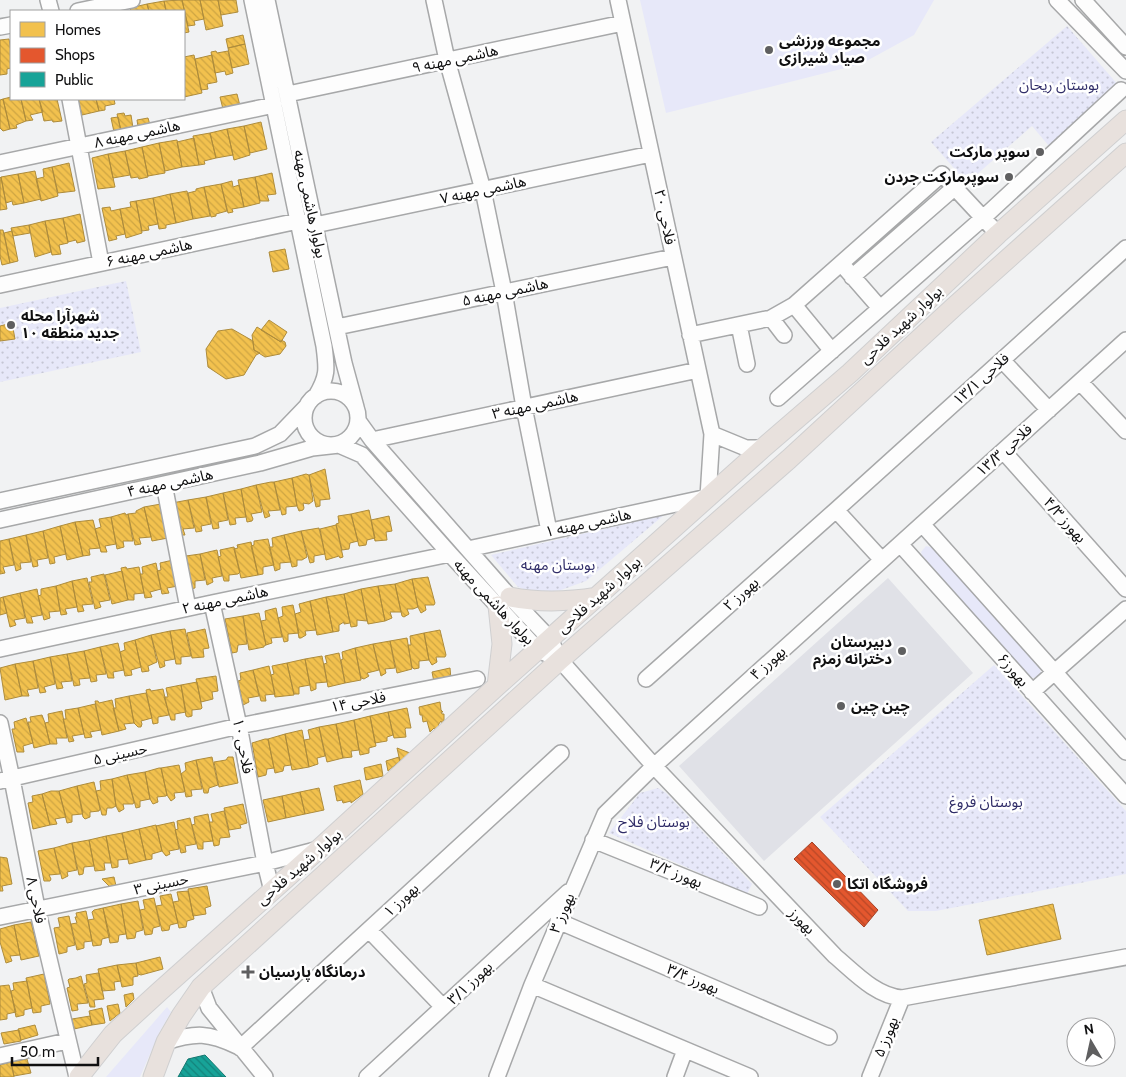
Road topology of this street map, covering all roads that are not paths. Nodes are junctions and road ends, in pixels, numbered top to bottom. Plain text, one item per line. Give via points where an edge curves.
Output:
1 (132, 0) edge
2 (252, 0) edge
3 (267, 0) edge
4 (434, 0) edge
5 (618, 0) edge
6 (1057, 0) edge
7 (1083, 0) edge
8 (83, 10) edge
9 (623, 23) junction
10 (1126, 47) edge
11 (447, 60) junction
12 (1126, 71) edge
13 (1121, 90) dead end
14 (288, 94) junction
15 (70, 100) edge
16 (274, 105) junction
17 (1126, 120) edge
18 (80, 146) junction
19 (1126, 153) edge
20 (651, 154) junction
21 (0, 163) edge
22 (954, 188) junction
23 (483, 190) junction
24 (983, 218) junction
25 (298, 222) junction
26 (315, 225) junction
27 (998, 234) junction
28 (1126, 248) edge
29 (673, 257) junction
30 (101, 263) junction
31 (842, 264) junction
32 (852, 277) junction
33 (0, 284) edge
34 (504, 292) junction
35 (794, 305) junction
36 (880, 308) junction
37 (771, 318) junction
38 (738, 325) junction
39 (337, 327) junction
40 (784, 334) dead end
41 (690, 335) junction
42 (1126, 340) edge
43 (832, 351) junction
44 (1002, 360) junction
45 (747, 364) dead end
46 (698, 370) junction
47 (1080, 382) junction
48 (778, 398) dead end
49 (311, 401) junction
50 (524, 407) junction
51 (1049, 410) junction
52 (358, 415) junction
53 (1126, 432) edge
54 (712, 434) junction
55 (372, 440) junction
56 (339, 445) junction
57 (763, 448) junction
58 (1004, 452) junction
59 (164, 484) junction
60 (708, 497) junction
61 (0, 501) edge
62 (836, 510) junction
63 (0, 520) edge
64 (922, 524) junction
65 (549, 531) junction
66 (900, 544) junction
67 (468, 550) junction
68 (450, 554) junction
69 (882, 560) junction
70 (1126, 589) edge
71 (597, 597) junction
72 (504, 602) junction
73 (212, 603) junction
74 (188, 608) junction
75 (1126, 609) edge
76 (544, 644) junction
77 (0, 649) edge
78 (560, 660) junction
79 (1054, 673) junction
80 (477, 679) dead end
81 (646, 679) dead end
82 (497, 686) junction
83 (1032, 692) junction
84 (0, 723) edge
85 (239, 726) junction
86 (1126, 752) edge
87 (562, 753) dead end
88 (654, 766) junction
89 (6, 780) edge
90 (1126, 796) edge
91 (593, 840) junction
92 (320, 848) junction
93 (265, 862) junction
94 (572, 888) junction
95 (272, 890) junction
96 (759, 907) dead end
97 (37, 908) junction
98 (0, 917) edge
99 (558, 921) junction
100 (368, 930) junction
101 (1126, 956) edge
102 (532, 985) junction
103 (201, 987) junction
104 (902, 998) junction
105 (443, 1007) junction
106 (829, 1037) dead end
107 (67, 1041) junction
108 (166, 1042) junction
109 (240, 1048) junction
110 (685, 1050) junction
111 (0, 1056) edge
112 (78, 1077) edge
113 (152, 1077) edge
114 (265, 1077) edge
115 (367, 1077) edge
116 (497, 1077) edge
117 (675, 1077) edge
118 (750, 1077) edge
119 (870, 1077) edge

1 - 8 street
2 - 16 street, بولوار هاشمی مهنه
3 - 14 street, بولوار هاشمی مهنه
4 - 11 street
5 - 9 street, فلاحی ۲۰
6 - 12 street
7 - 10 street
9 - 11 street, هاشمی مهنه ۹
9 - 20 street, فلاحی ۲۰
11 - 14 street, هاشمی مهنه ۹
11 - 23 street
13 - 24 street
14 - 26 street, بولوار هاشمی مهنه
15 - 18 street
16 - 18 street, هاشمی مهنه ۸
16 - 25 street, بولوار هاشمی مهنه
17 - 27 main road, بولوار شهید فلاحی
18 - 21 street, هاشمی مهنه ۸
18 - 30 street
19 - 78 main road, بولوار شهید فلاحی via 789,459
20 - 23 street, هاشمی مهنه ۷
20 - 29 street, فلاحی ۲۰
22 - 24 street
22 - 31 street via 942,174
22 - 32 street
23 - 26 street, هاشمی مهنه ۷
23 - 34 street
24 - 27 street
24 - 36 street
25 - 26 street
25 - 30 street, هاشمی مهنه ۶
25 - 49 street, بولوار هاشمی مهنه via 326,362 325,381
26 - 39 street, بولوار هاشمی مهنه
27 - 57 main road, بولوار شهید فلاحی via 850,373
28 - 44 street, فلاحی ۱۳/۱
29 - 34 street, هاشمی مهنه ۵
29 - 41 street, فلاحی ۲۰
30 - 33 street, هاشمی مهنه ۶
31 - 32 street
31 - 35 street
32 - 36 street
34 - 39 street, هاشمی مهنه ۵
34 - 50 street
35 - 37 street
35 - 43 street
36 - 43 street
37 - 38 street
37 - 40 street
38 - 41 street
38 - 45 street
39 - 52 street, بولوار هاشمی مهنه
41 - 46 street, فلاحی ۲۰
42 - 47 street, فلاحی ۱۳/۳
43 - 48 street
44 - 51 street
44 - 62 street, فلاحی ۱۳/۱
46 - 50 street, هاشمی مهنه ۳
46 - 54 street, فلاحی ۲۰
47 - 51 street, فلاحی ۱۳/۳
47 - 53 street
49 - 52 street via 331,391 346,395
49 - 56 street via 304,423 310,436 324,445
49 - 61 street, هاشمی مهنه ۴ via 280,434 255,446
50 - 55 street, هاشمی مهنه ۳
50 - 65 street
51 - 58 street, فلاحی ۱۳/۳
52 - 55 street, بولوار هاشمی مهنه
52 - 56 street via 352,436
54 - 57 street via 746,448
54 - 60 street, فلاحی ۲۰
55 - 67 street, بولوار هاشمی مهنه
56 - 59 street, هاشمی مهنه ۴ via 312,448
56 - 68 street, بولوار هاشمی مهنه via 362,455
57 - 60 main road, بولوار شهید فلاحی
58 - 64 street, فلاحی ۱۳/۳
58 - 70 street, بهورز ۴/۳
59 - 63 street, هاشمی مهنه ۴
59 - 74 street
60 - 65 street, هاشمی مهنه ۱
60 - 71 main road, بولوار شهید فلاحی
62 - 69 street
62 - 81 street, بهورز ۲
64 - 66 street, فلاحی ۱۳/۳
64 - 79 street, بهورز۶
65 - 67 street, هاشمی مهنه ۱
66 - 69 street, فلاحی ۱۳/۳
66 - 83 street, بهورز۶
67 - 72 street, بولوار هاشمی مهنه
68 - 72 street, بولوار هاشمی مهنه
68 - 73 street, هاشمی مهنه ۲
69 - 88 street, بهورز ۴
71 - 72 main road via 571,601
71 - 76 main road, بولوار شهید فلاحی
72 - 76 street, بولوار هاشمی مهنه
72 - 82 main road
73 - 74 street, هاشمی مهنه ۲
73 - 85 street, فلاحی ۱۰
74 - 77 street, هاشمی مهنه ۲
75 - 79 street
76 - 78 street, بولوار هاشمی مهنه
76 - 82 main road, بولوار شهید فلاحی
78 - 88 street, بهورز
78 - 103 main road, بولوار شهید فلاحی
79 - 83 street
79 - 86 street, بهورز۶
80 - 85 street, فلاحی ۱۴
82 - 92 main road, بولوار شهید فلاحی
83 - 90 street, بهورز۶
84 - 89 street, فلاحی ۸
85 - 89 street, حسینی ۵
85 - 93 street, فلاحی ۱۰
87 - 100 street, بهورز ۱
88 - 91 street, بهورز ۳ via 605,814
88 - 104 street, بهورز via 835,956 882,992
89 - 97 street, فلاحی ۸
91 - 94 street, بهورز ۳
91 - 96 street, بهورز ۳/۲
92 - 93 street, حسینی ۳
92 - 95 main road, بولوار شهید فلاحی
93 - 95 street, فلاحی ۱۰
93 - 97 street, حسینی ۳
94 - 99 street, بهورز ۳
94 - 105 street, بهورز ۳/۱
95 - 112 main road, بولوار شهید فلاحی via 113,1034
97 - 98 street, حسینی ۳
97 - 107 street, فلاحی ۸
99 - 102 street, بهورز ۳
99 - 106 street, بهورز ۳/۴
100 - 105 street
100 - 109 street, بهورز ۱
101 - 104 street, بهورز
102 - 110 street
102 - 116 street, بهورز ۳
103 - 108 main road, بولوار شهید فلاحی
103 - 109 street via 209,1008
104 - 119 street, بهورز ۵
105 - 115 street, بهورز ۳/۱
107 - 111 street
107 - 112 street, فلاحی ۸
108 - 109 street via 181,1037 216,1036
108 - 113 main road, بولوار شهید فلاحی
109 - 114 street
110 - 117 street
110 - 118 street

